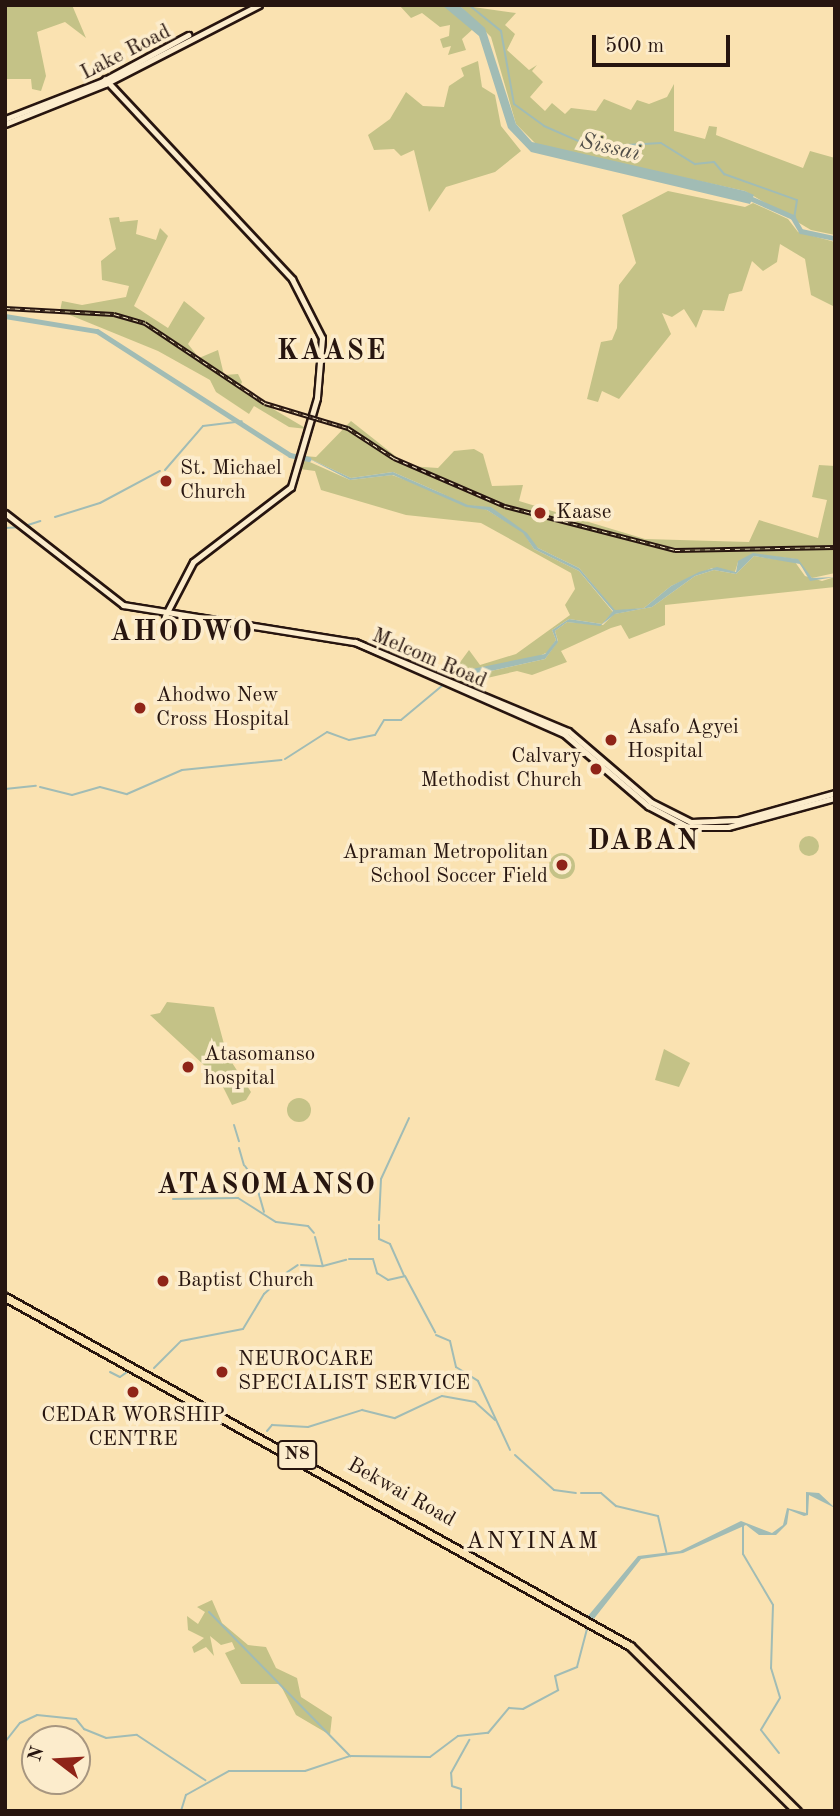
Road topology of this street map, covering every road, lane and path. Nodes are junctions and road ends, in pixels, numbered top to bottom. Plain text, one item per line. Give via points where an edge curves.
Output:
1 (251, 5) edge
2 (259, 5) edge
3 (118, 76) junction
4 (105, 82) junction
5 (97, 87) junction
6 (111, 92) junction
7 (5, 122) edge
8 (321, 329) junction
9 (322, 343) junction
10 (322, 350) junction
11 (5, 513) edge
12 (165, 615) junction
13 (835, 793) edge
14 (835, 798) edge
15 (697, 826) junction
16 (5, 1295) edge
17 (797, 1811) edge

1 - 4 main road, Lake Road via 147,52
2 - 3 main road, Lake Road
3 - 4 main road, Lake Road
3 - 6 main road
4 - 5 main road, Lake Road
4 - 6 main road
4 - 7 main road, Lake Road
5 - 6 main road
5 - 7 main road, Lake Road
6 - 8 main road via 292,279
6 - 10 main road via 296,289 316,321
8 - 9 main road
8 - 9 main road via 328,334
9 - 10 main road
10 - 12 main road via 302,457 281,499 189,566
11 - 12 main road, Melcom Road via 113,600
12 - 15 main road, Melcom Road via 355,642 528,716 577,742 659,813
13 - 15 main road via 739,820
14 - 15 main road, Melcom Road via 728,827
16 - 17 highway, Bekwai Road / N8 via 131,1361 645,1653

